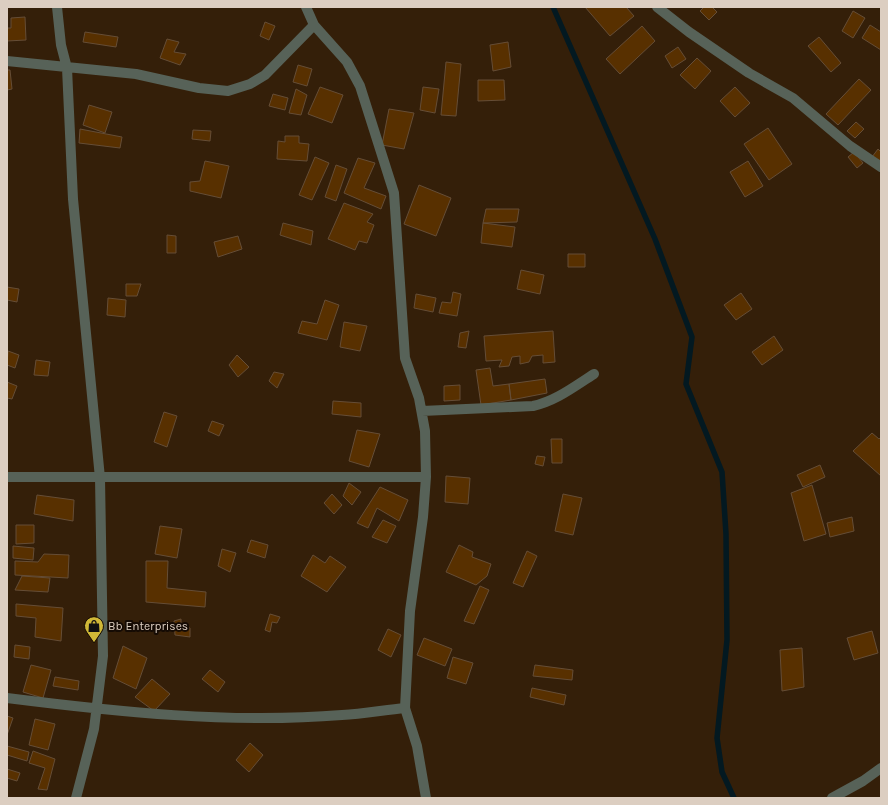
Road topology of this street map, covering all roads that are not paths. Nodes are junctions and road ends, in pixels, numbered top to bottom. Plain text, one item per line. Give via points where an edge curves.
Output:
1 (57, 7) edge
2 (306, 7) edge
3 (657, 7) edge
4 (314, 25) junction
5 (7, 61) edge
6 (67, 68) junction
7 (881, 167) edge
8 (594, 374) dead end
9 (422, 411) junction
10 (7, 477) edge
11 (426, 477) junction
12 (100, 478) junction
13 (7, 698) edge
14 (405, 708) junction
15 (98, 710) junction
16 (881, 768) edge
17 (76, 798) edge
18 (426, 798) edge
19 (832, 798) edge

1 - 6 street via 61,45
2 - 4 street
3 - 7 street via 688,32 743,69 793,98 850,146
4 - 6 street via 264,75 250,84 228,91 199,88 136,74
4 - 9 street via 347,62 360,86 394,193 405,358
5 - 6 street
6 - 12 street via 73,199
8 - 9 street via 545,403 533,406
9 - 11 street
10 - 12 street
11 - 12 street
11 - 14 street via 410,611
12 - 15 street via 103,656
13 - 15 street
14 - 15 street via 342,715 237,718
14 - 18 street via 417,746
15 - 17 street
16 - 19 street

